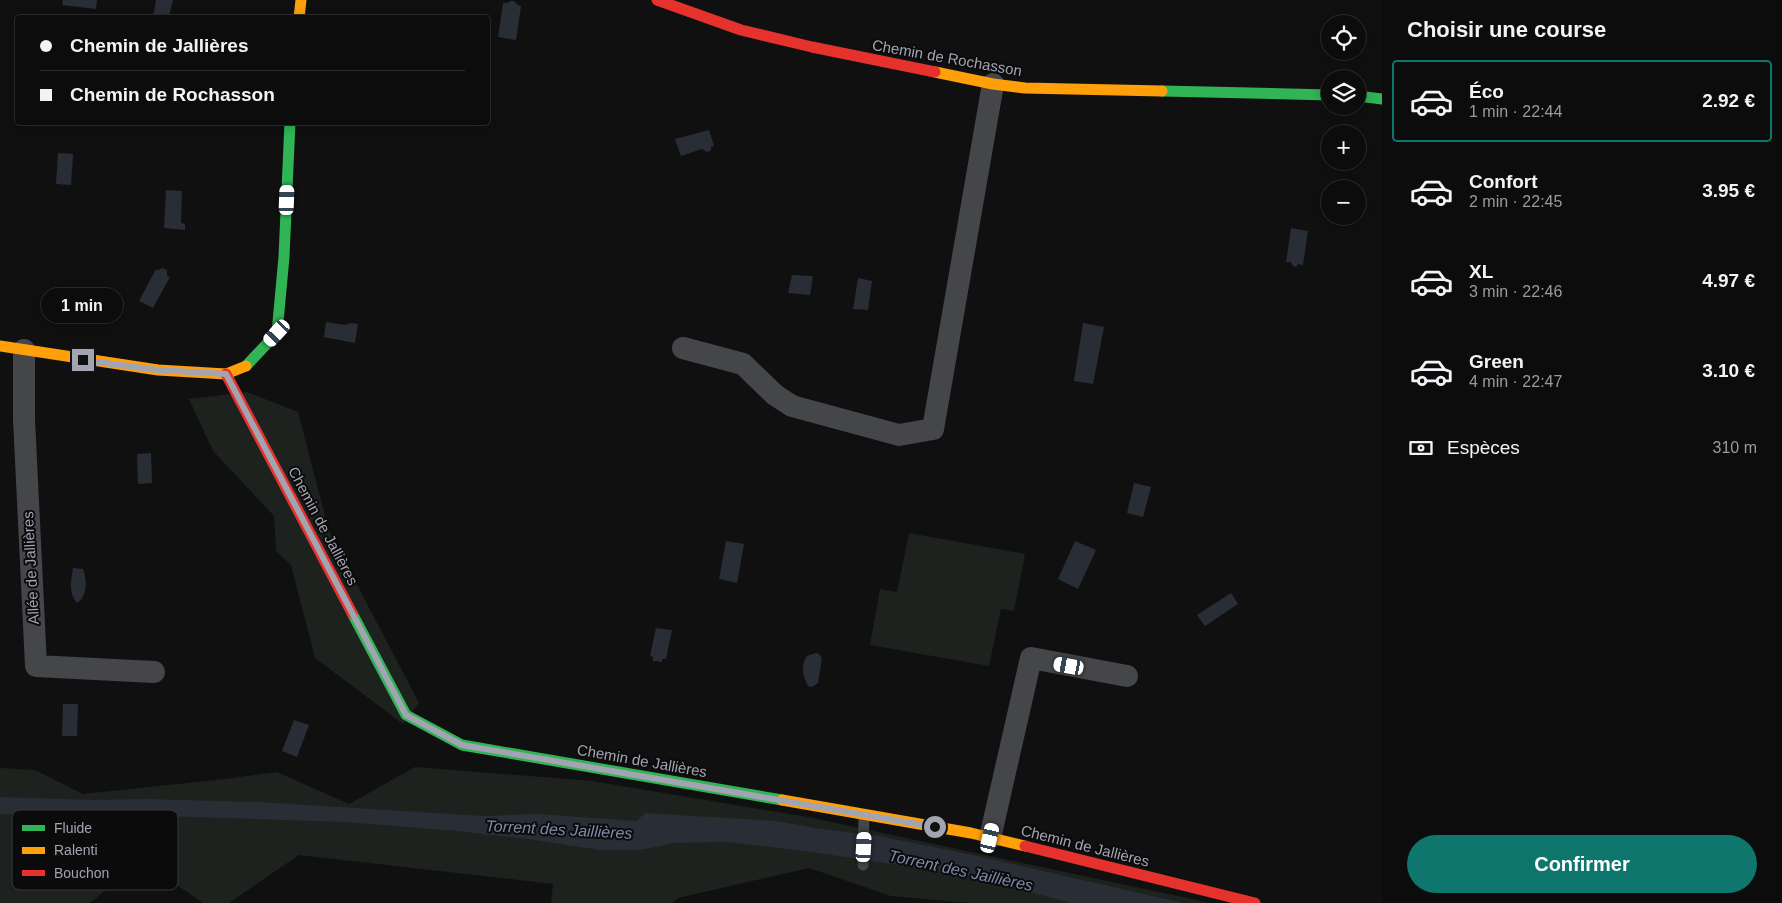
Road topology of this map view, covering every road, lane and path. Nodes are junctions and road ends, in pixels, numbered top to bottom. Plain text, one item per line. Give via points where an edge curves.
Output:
1 (301, 0) edge
2 (657, 0) edge
3 (299, 15) edge
4 (993, 84) junction
5 (1321, 95) edge
6 (1366, 97) edge
7 (1382, 100) edge
8 (290, 125) edge
9 (0, 346) edge
10 (683, 348) dead end
11 (24, 350) junction
12 (226, 374) junction
13 (154, 672) dead end
14 (1127, 676) dead end
15 (864, 815) junction
16 (990, 838) junction
17 (863, 865) dead end
18 (1255, 903) edge

1 - 3 street
2 - 4 street, Chemin de Rochasson via 740,30
4 - 5 street, Chemin de Rochasson via 1026,88
4 - 10 street via 932,429 899,435 792,406 775,395 743,364
6 - 7 street
8 - 12 street via 277,333 245,367
9 - 11 street
11 - 12 street via 158,370
11 - 13 street, Allée de Jallières via 24,419 36,666
12 - 15 street, Chemin de Jallières via 406,715 462,745
14 - 16 street via 1030,658
15 - 16 street, Chemin de Jallières
15 - 17 lane
16 - 18 street, Chemin de Jallières

